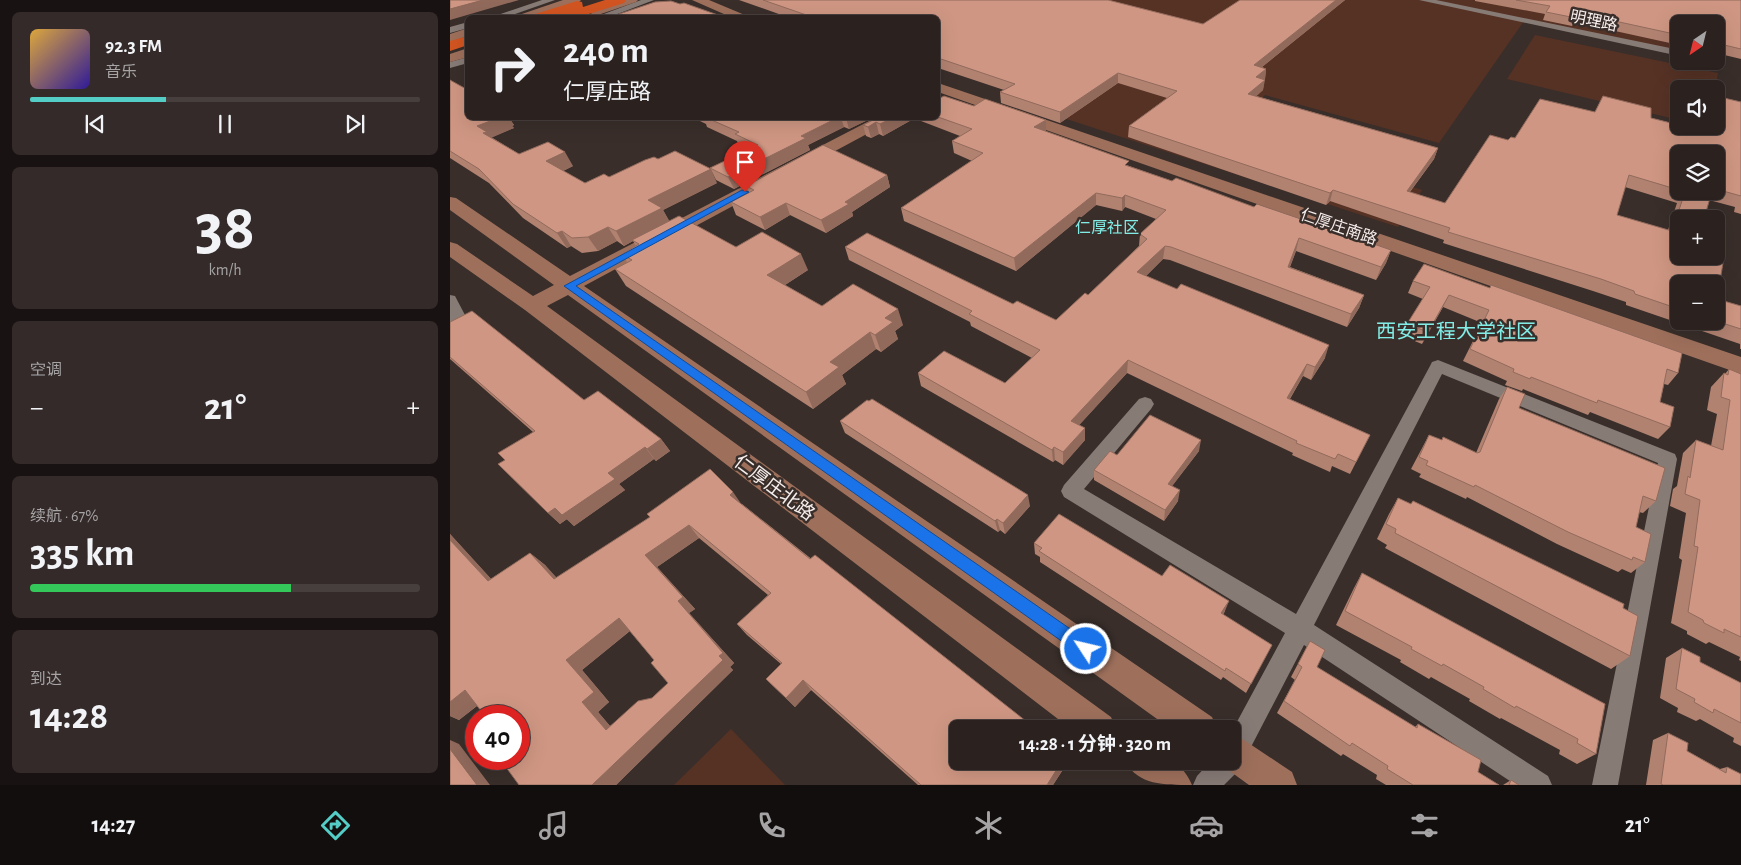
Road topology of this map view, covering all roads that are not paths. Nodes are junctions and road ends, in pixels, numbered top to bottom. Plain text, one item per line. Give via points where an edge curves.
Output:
1 (551, 0) edge
2 (574, 0) edge
3 (590, 0) edge
4 (632, 0) edge
5 (650, 0) edge
6 (698, 0) edge
7 (1423, 0) edge
8 (618, 2) edge
9 (502, 15) edge
10 (526, 15) edge
11 (546, 15) edge
12 (572, 15) edge
13 (584, 15) edge
14 (606, 15) edge
15 (738, 15) edge
16 (465, 26) edge
17 (450, 30) edge
18 (465, 33) edge
19 (450, 38) edge
20 (465, 41) edge
21 (450, 46) edge
22 (465, 47) edge
23 (450, 51) edge
24 (1670, 51) dead end
25 (465, 53) edge
26 (450, 58) edge
27 (465, 61) edge
28 (450, 65) edge
29 (940, 88) edge
30 (882, 120) edge
31 (450, 202) edge
32 (450, 248) edge
33 (569, 286) junction
34 (450, 300) edge
35 (532, 305) junction
36 (450, 320) edge
37 (1741, 366) edge
38 (1145, 404) dead end
39 (1301, 630) junction
40 (1087, 720) edge
41 (1187, 720) edge
42 (1241, 742) edge
43 (1241, 762) edge
44 (1154, 770) edge
45 (1220, 770) edge
46 (1174, 785) edge
47 (1206, 785) edge
48 (1279, 785) edge
49 (1539, 785) edge
50 (1605, 785) edge

1 - 9 street
2 - 10 street
3 - 11 highway
4 - 8 street
5 - 14 street
6 - 15 street
7 - 24 street, 明理路
8 - 12 highway
8 - 13 street
16 - 17 street
18 - 19 street
20 - 21 highway
22 - 23 highway
25 - 26 street
27 - 28 street
29 - 37 street, 仁厚庄南路
30 - 33 street
31 - 33 street
32 - 35 street, 仁厚庄北路
33 - 35 street
33 - 41 street
34 - 36 street via 457,315
35 - 40 street, 仁厚庄北路
38 - 39 street via 1070,491
39 - 42 street
39 - 49 street
39 - 50 street via 1438,366 1668,459
43 - 48 street
44 - 46 street
45 - 47 street

